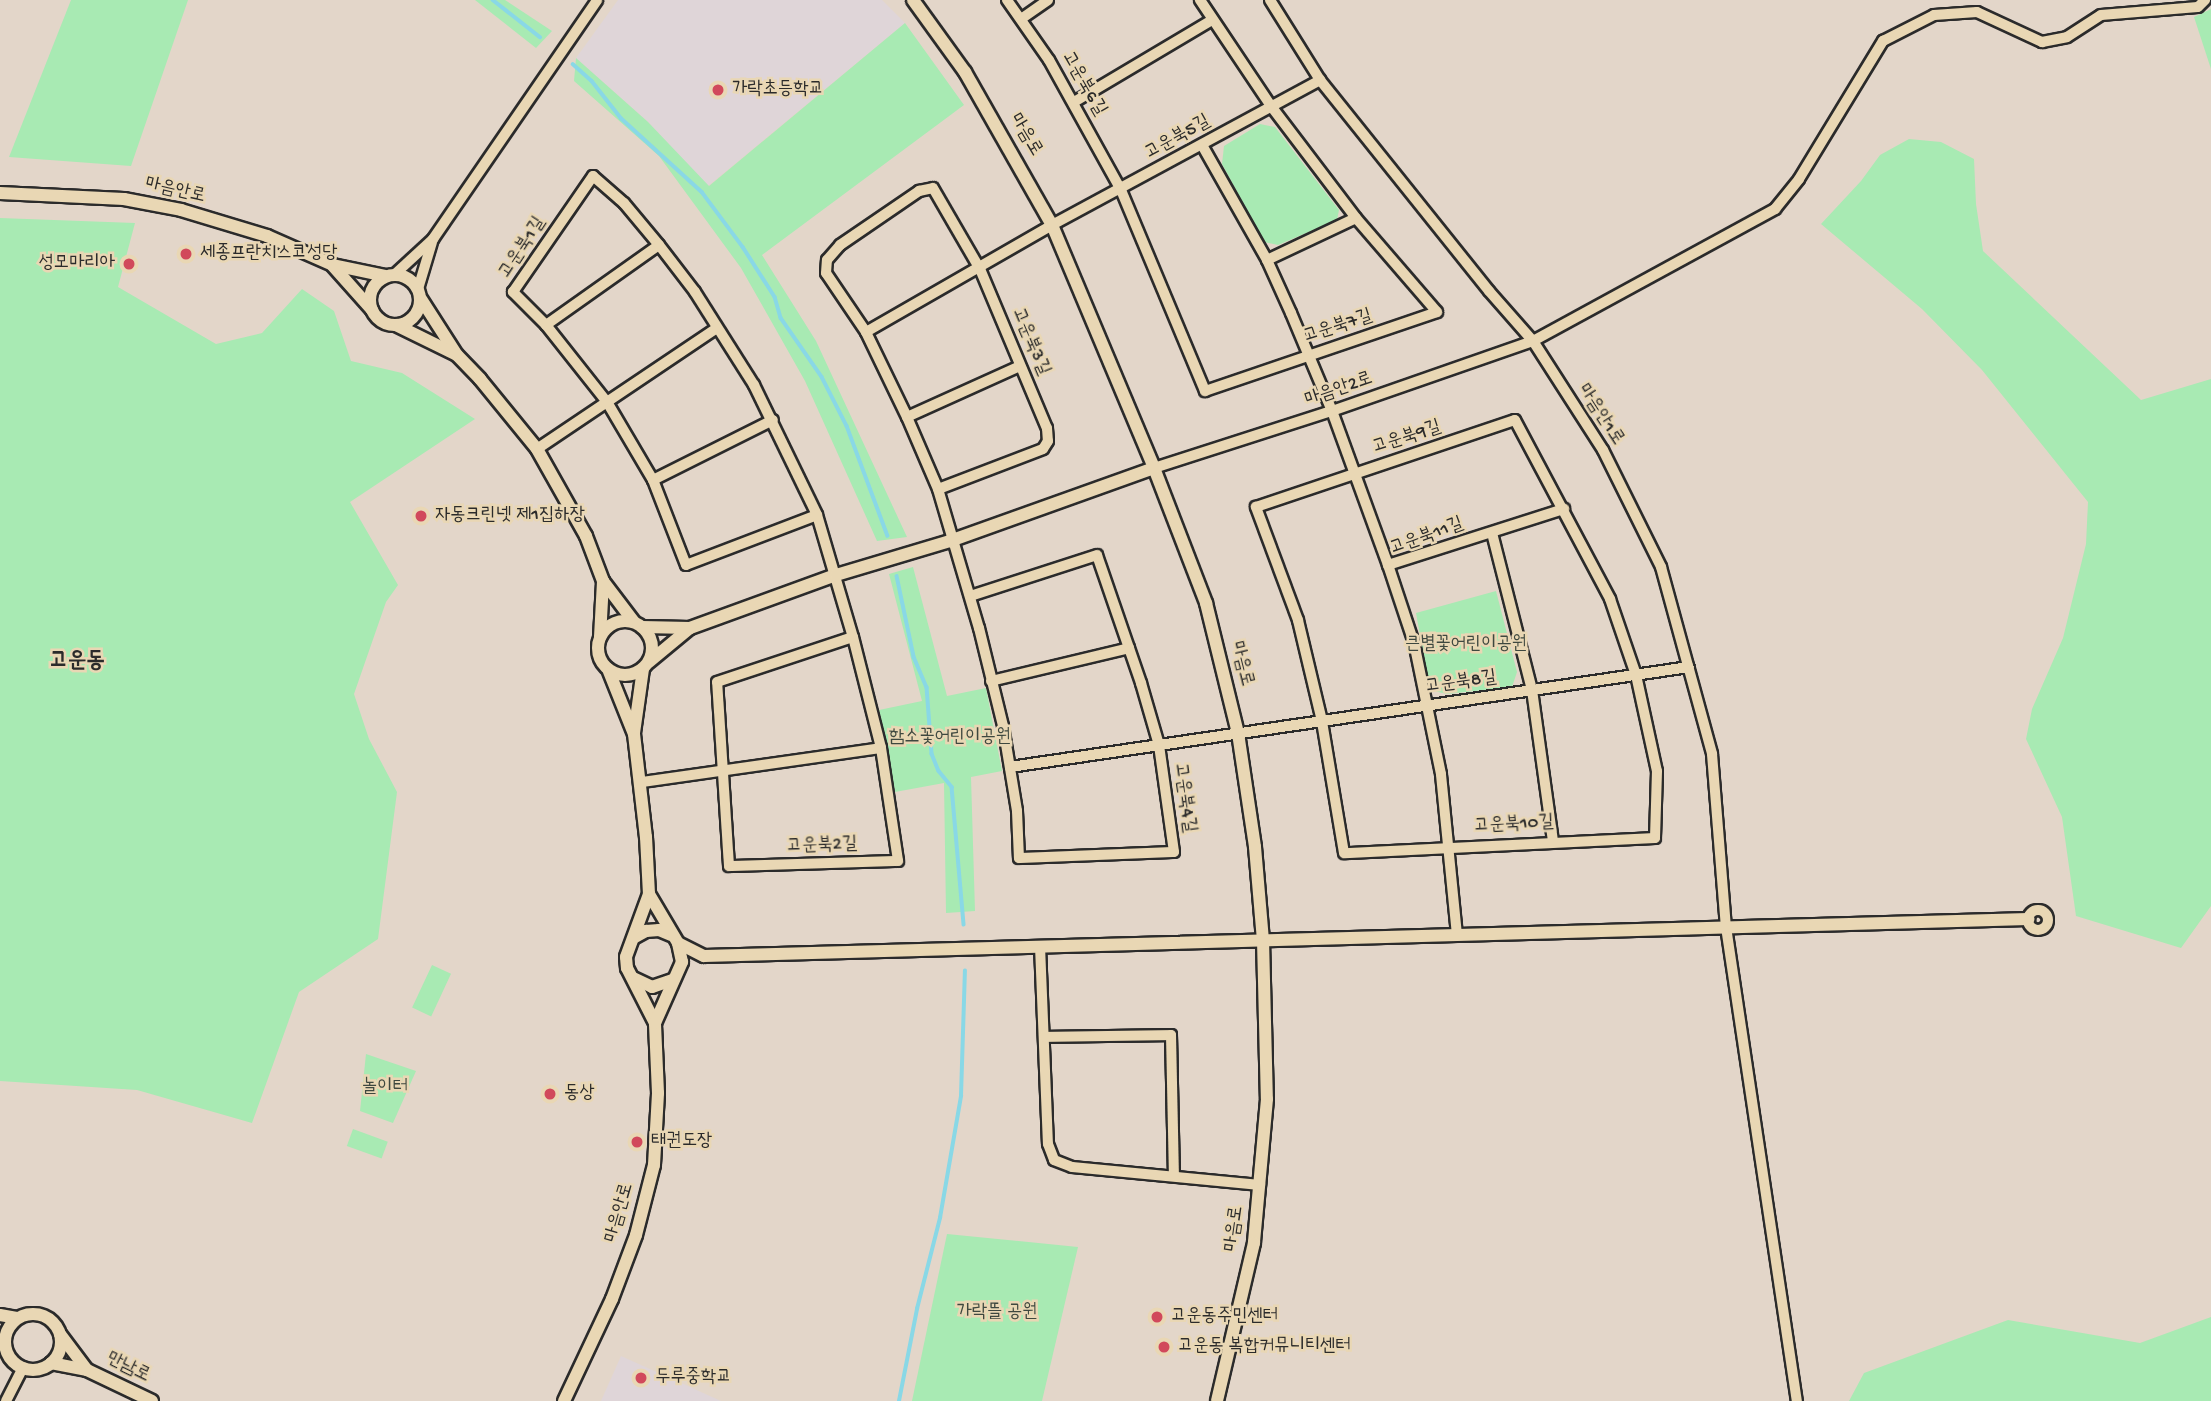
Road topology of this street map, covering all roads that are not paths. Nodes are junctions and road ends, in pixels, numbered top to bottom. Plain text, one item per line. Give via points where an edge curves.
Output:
1 (597, 0) edge
2 (913, 0) edge
3 (1007, 0) edge
4 (1048, 0) edge
5 (1200, 0) edge
6 (1270, 0) edge
7 (2205, 0) edge
8 (1021, 19) junction
9 (1212, 20) junction
10 (1320, 79) junction
11 (1074, 102) junction
12 (1271, 106) junction
13 (1202, 145) junction
14 (1121, 190) junction
15 (0, 193) edge
16 (1356, 218) junction
17 (1052, 225) junction
18 (433, 239) junction
19 (659, 244) junction
20 (1267, 260) junction
21 (333, 265) junction
22 (980, 269) junction
23 (390, 275) junction
24 (419, 294) junction
25 (372, 310) junction
26 (396, 325) junction
27 (546, 325) junction
28 (718, 328) junction
29 (866, 332) junction
30 (1534, 341) junction
31 (457, 355) junction
32 (1309, 355) junction
33 (1020, 366) junction
34 (607, 402) junction
35 (1332, 411) junction
36 (908, 417) junction
37 (773, 420) junction
38 (537, 449) junction
39 (1154, 468) junction
40 (1356, 473) junction
41 (653, 480) junction
42 (937, 489) junction
43 (1564, 509) junction
44 (817, 515) junction
45 (1492, 533) junction
46 (950, 541) junction
47 (1388, 565) junction
48 (836, 575) junction
49 (603, 582) junction
50 (970, 596) junction
51 (638, 625) junction
52 (690, 628) junction
53 (853, 637) junction
54 (600, 640) junction
55 (1129, 648) junction
56 (646, 666) junction
57 (1689, 667) junction
58 (608, 669) junction
59 (1636, 675) junction
60 (991, 681) junction
61 (1532, 690) junction
62 (1426, 706) junction
63 (1322, 721) junction
64 (1238, 733) junction
65 (634, 734) junction
66 (1158, 745) junction
67 (881, 748) junction
68 (1010, 767) junction
69 (722, 773) junction
70 (642, 782) junction
71 (1553, 841) junction
72 (1448, 846) junction
73 (649, 894) junction
74 (2028, 919) dead end
75 (1726, 927) junction
76 (1457, 935) junction
77 (635, 937) junction
78 (674, 939) junction
79 (1263, 940) junction
80 (1040, 946) junction
81 (704, 956) junction
82 (676, 976) junction
83 (633, 977) junction
84 (655, 1023) junction
85 (1044, 1037) junction
86 (1174, 1176) junction
87 (1260, 1185) junction
88 (0, 1315) edge
89 (17, 1318) junction
90 (60, 1334) junction
91 (2, 1339) edge
92 (51, 1363) junction
93 (23, 1367) junction
94 (87, 1370) junction
95 (6, 1401) edge
96 (152, 1401) edge
97 (564, 1401) edge
98 (1217, 1401) edge
99 (1797, 1401) edge

1 - 18 street
2 - 17 street, 마음로 via 965,72
3 - 8 street, 고운북6길
4 - 8 street
5 - 9 street
6 - 10 street, 마음안1로
7 - 30 street, 마음안2로 via 2198,7 2101,15 2067,37 2042,42 1977,12 1934,15 1884,41 1799,179 1775,209
8 - 11 street, 고운북6길
9 - 11 street
9 - 12 street
10 - 12 street, 고운북5길
10 - 30 street, 마음안1로
11 - 14 street, 고운북6길
12 - 13 street, 고운북5길
12 - 16 street, 고운북7길
13 - 14 street, 고운북5길
13 - 20 street
14 - 17 street, 고운북5길
14 - 32 street, 고운북7길 via 1205,391
15 - 21 street, 마음안로 via 124,199 181,210 267,236
16 - 20 street
16 - 32 street, 고운북7길 via 1437,312
17 - 22 street, 고운북5길
17 - 39 street, 마음로
18 - 23 street
18 - 24 street
19 - 27 street
19 - 27 street, 고운북1길 via 593,176 513,292
19 - 28 street, 고운북1길
20 - 32 street
21 - 23 street
21 - 25 street
22 - 29 street, 고운북5길
22 - 29 street, 고운북3길 via 933,188 919,191 827,260 826,273
22 - 33 street, 고운북3길
23 - 24 street via 409,278
23 - 25 street via 373,287
24 - 26 street via 416,314
24 - 31 street
25 - 26 street via 382,321
26 - 31 street
27 - 34 street, 고운북1길
28 - 34 street
28 - 37 street, 고운북1길
29 - 36 street, 고운북3길
30 - 35 street, 마음안2로
30 - 57 street, 마음안1로 via 1603,450 1661,567
31 - 38 street
32 - 35 street
33 - 36 street
33 - 42 street, 고운북3길 via 1047,428 1043,449
34 - 38 street
34 - 41 street, 고운북1길
35 - 39 street, 마음안2로
35 - 40 street
36 - 42 street, 고운북3길
37 - 41 street
37 - 44 street, 고운북1길
38 - 49 street via 582,529
39 - 46 street
39 - 64 street, 마음로 via 1206,603
40 - 43 street, 고운북9길 via 1515,420
40 - 47 street
40 - 63 street, 고운북9길 via 1256,506 1297,620
41 - 44 street, 고운북1길 via 686,565
42 - 46 street, 고운북4길
43 - 45 street
43 - 59 street, 고운북9길 via 1610,599
44 - 48 street, 고운북1길
45 - 47 street, 고운북11길
45 - 61 street, 고운북11길
46 - 48 street
46 - 50 street, 고운북4길
47 - 62 street, 고운북11길 via 1414,643
48 - 52 street
48 - 53 street, 고운북2길
49 - 51 street
49 - 54 street
50 - 55 street, 고운북4길 via 1097,555
50 - 60 street, 고운북4길
51 - 52 street
51 - 54 street via 617,622
51 - 56 street via 653,647
52 - 56 street
53 - 67 street, 고운북2길
53 - 69 street, 고운북2길 via 717,682
54 - 58 street via 599,656
55 - 60 street
55 - 66 street, 고운북4길
56 - 58 street via 629,676
56 - 65 street
57 - 59 street, 고운북8길
57 - 75 street, 마음안1로 via 1712,754
58 - 65 street
59 - 61 street, 고운북8길
59 - 71 street, 고운북10길 via 1657,771 1654,838
60 - 68 street, 고운북4길
61 - 62 street, 고운북8길
61 - 71 street, 고운북11길
62 - 63 street, 고운북8길
62 - 72 street, 고운북11길 via 1441,774
63 - 64 street, 고운북8길
63 - 72 street, 고운북10길 via 1344,853
64 - 66 street, 고운북8길
64 - 79 street, 마음로
65 - 70 street
66 - 68 street, 고운북8길
66 - 68 street, 고운북4길 via 1174,852 1019,858
67 - 69 street
67 - 69 street, 고운북2길 via 898,861 729,866
69 - 70 street
70 - 73 street
71 - 72 street, 고운북10길
72 - 76 street, 고운북11길
73 - 77 street
73 - 78 street
74 - 75 street
75 - 76 street
75 - 99 street, 마음안1로
76 - 79 street
77 - 78 street via 659,930
77 - 83 street via 625,957
78 - 81 street
78 - 82 street via 682,952
79 - 80 street
79 - 87 street, 마음로 via 1267,1099
80 - 81 street
80 - 85 street
81 - 82 street
82 - 83 street via 652,987
82 - 84 street
83 - 84 street
84 - 97 street, 마음안로 via 654,1165 617,1286
85 - 86 street via 1048,1144 1054,1160 1072,1167
85 - 86 street via 1171,1035
86 - 87 street
87 - 98 street, 마음로 via 1254,1243
88 - 89 street
89 - 90 street via 40,1314 50,1319
89 - 91 street
90 - 92 street via 60,1353
90 - 94 street
91 - 93 street via 7,1354
92 - 93 street via 40,1369
92 - 94 street
93 - 95 street
94 - 96 street, 만남로

